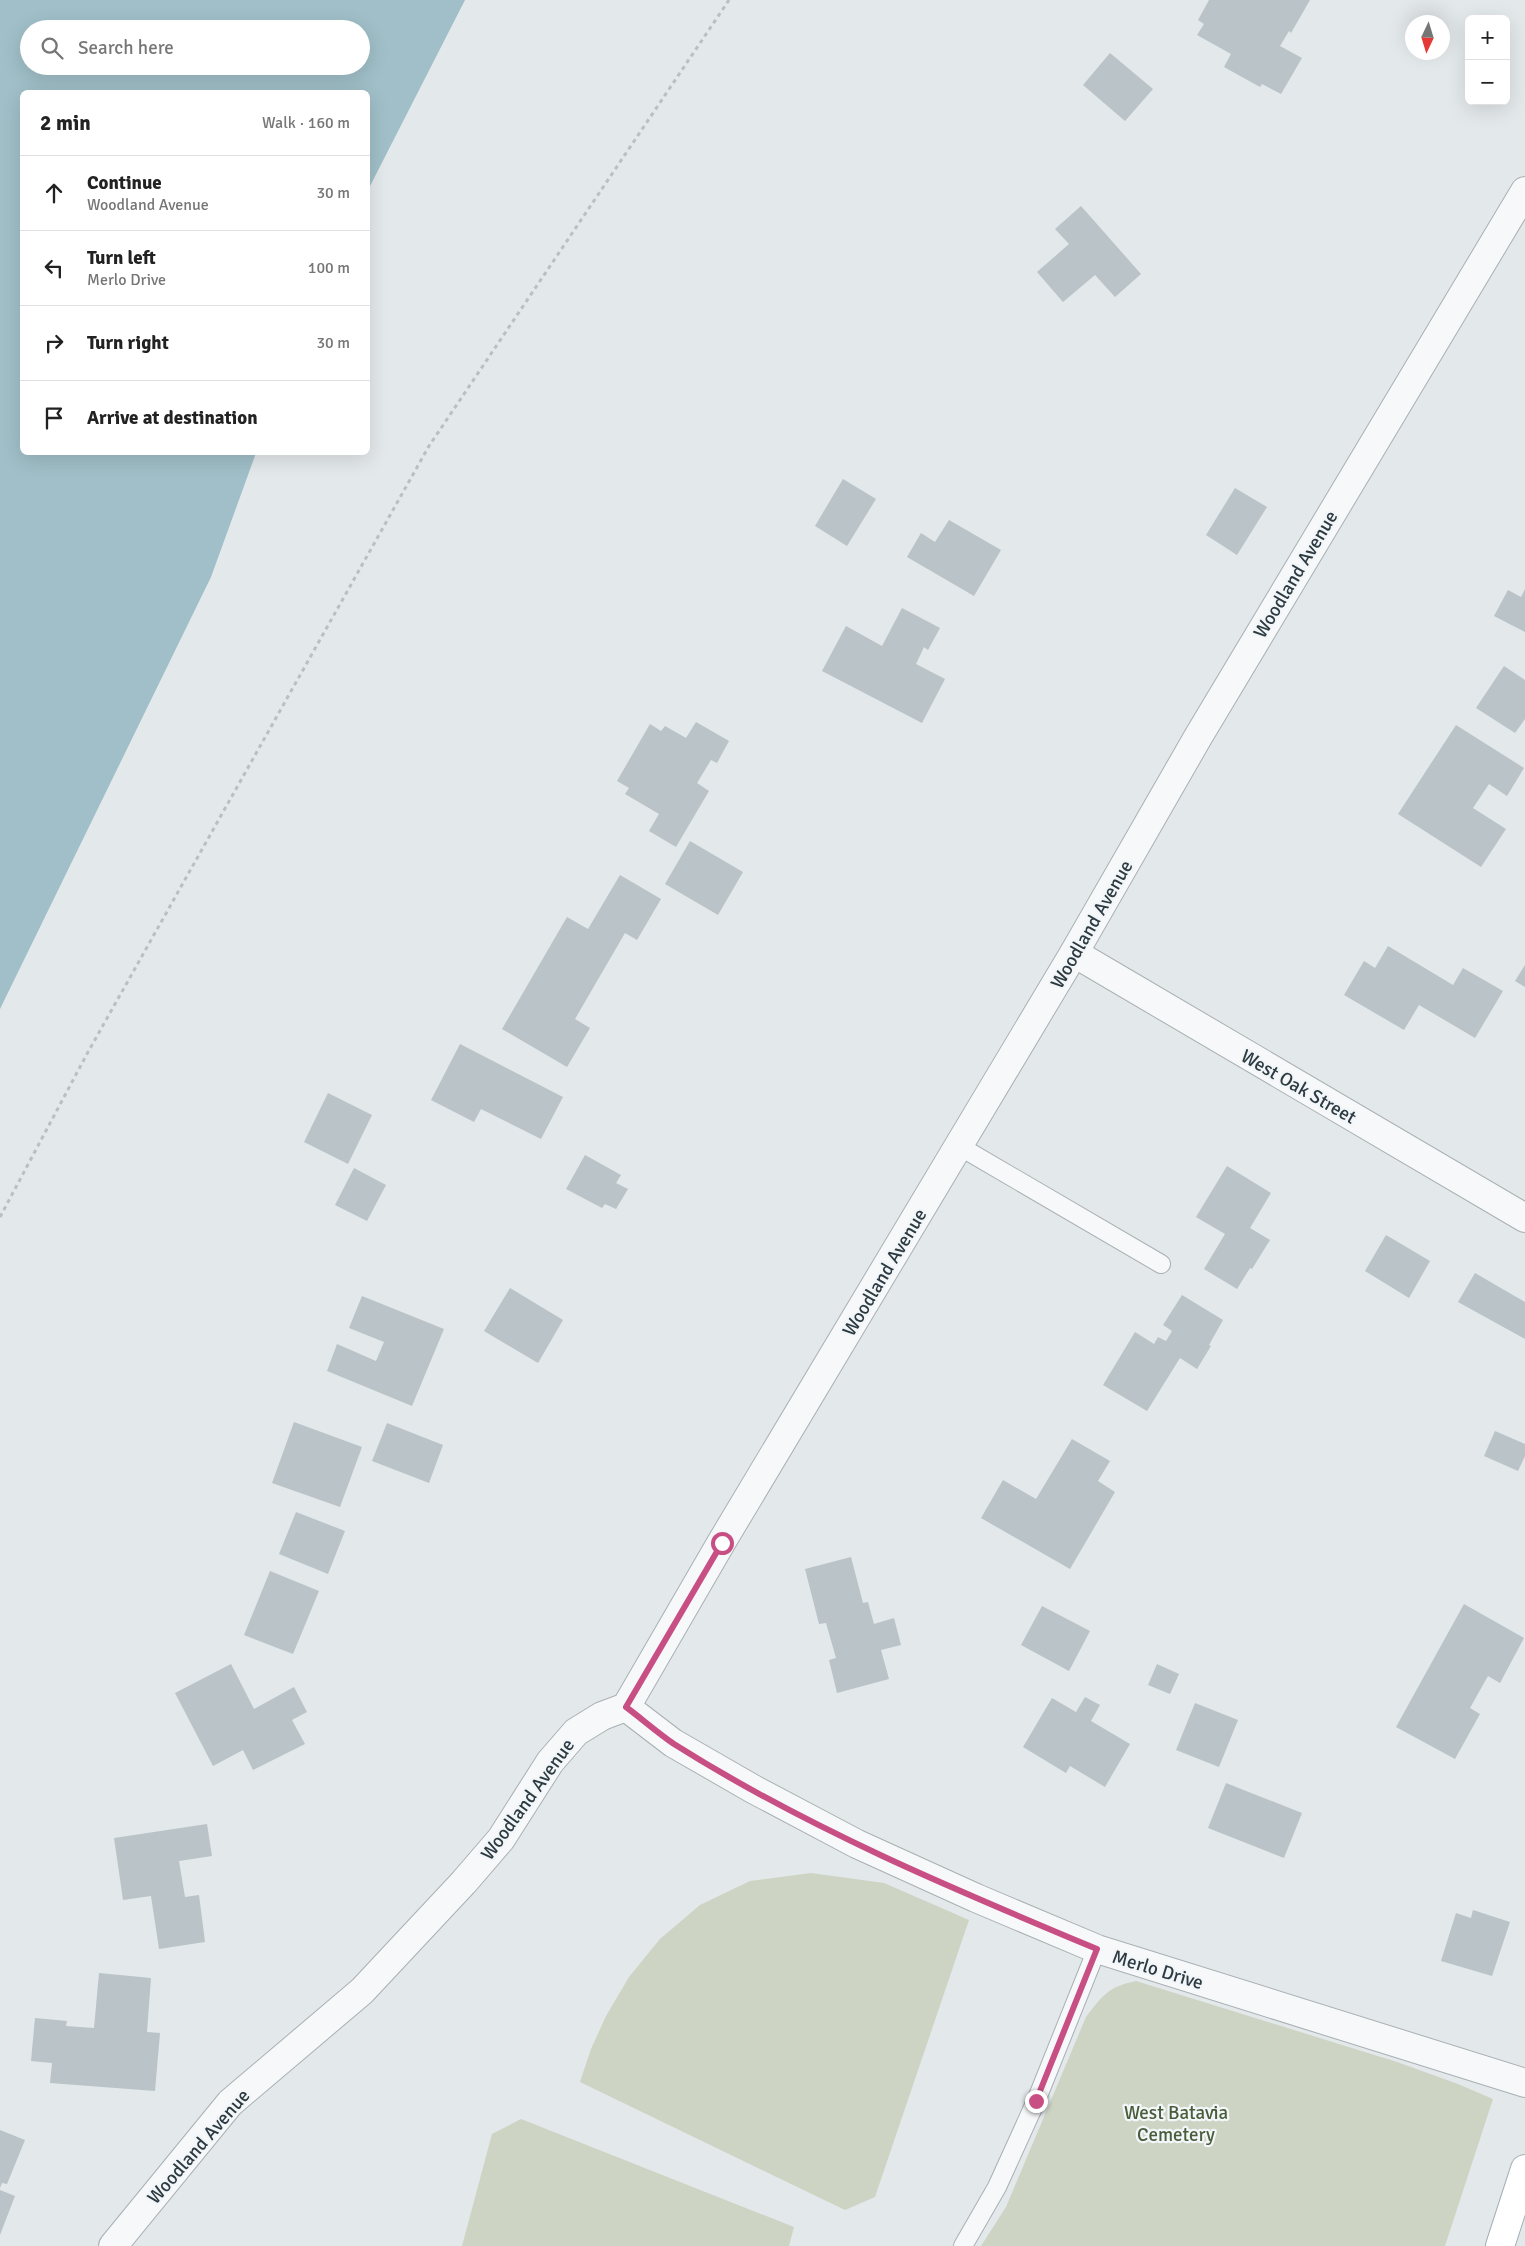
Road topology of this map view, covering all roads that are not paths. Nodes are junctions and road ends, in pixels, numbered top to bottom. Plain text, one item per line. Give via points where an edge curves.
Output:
1 (1525, 191) edge
2 (1074, 953) junction
3 (959, 1146) junction
4 (1525, 1218) edge
5 (1161, 1264) dead end
6 (626, 1707) junction
7 (1097, 1949) junction
8 (1525, 2083) edge
9 (1525, 2168) edge
10 (113, 2246) edge
11 (963, 2246) edge
12 (1500, 2246) edge

1 - 2 street, Woodland Avenue via 1203,728
2 - 3 street, Woodland Avenue
2 - 4 street, West Oak Street
3 - 5 lane
3 - 6 street, Woodland Avenue
6 - 7 street, Merlo Drive via 673,1743 857,1844
6 - 10 street, Woodland Avenue via 602,1716 576,1732 550,1762 501,1839 464,1882 362,1990 230,2103
7 - 8 street, Merlo Drive
7 - 11 lane via 1036,2101 997,2187
9 - 12 main road

